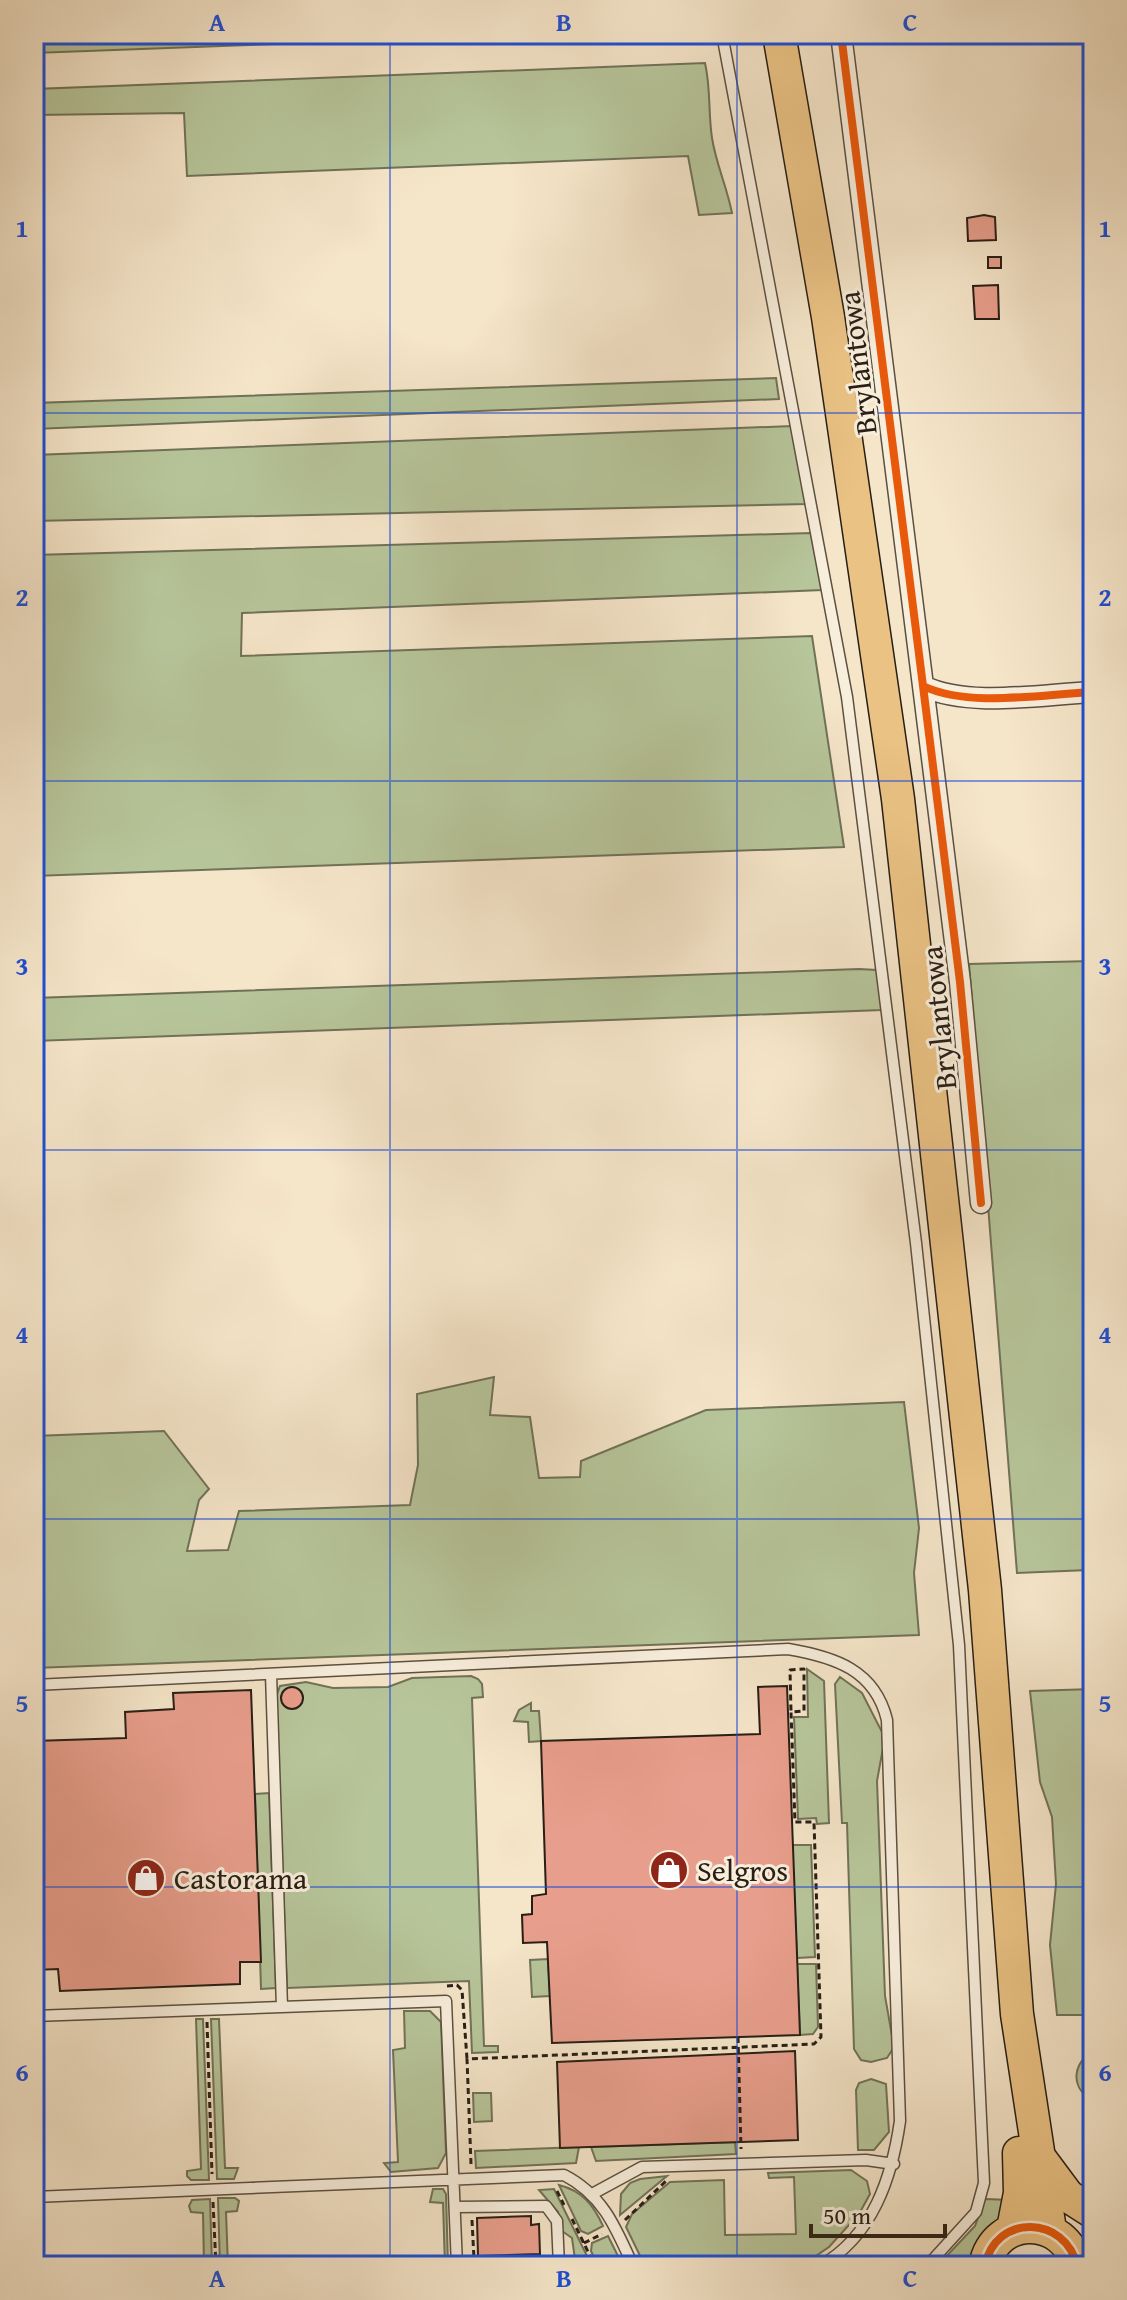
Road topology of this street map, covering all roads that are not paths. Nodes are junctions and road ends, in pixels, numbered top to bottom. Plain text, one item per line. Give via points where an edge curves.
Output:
1 (722, 34) edge
2 (779, 34) edge
3 (841, 34) edge
4 (923, 686) junction
5 (1093, 692) edge
6 (981, 1203) dead end
7 (271, 1674) junction
8 (34, 1685) edge
9 (282, 2007) junction
10 (1017, 2014) junction
11 (34, 2016) edge
12 (1037, 2155) junction
13 (894, 2164) junction
14 (455, 2179) junction
15 (594, 2193) junction
16 (34, 2197) edge
17 (455, 2207) junction
18 (1093, 2212) edge
19 (1013, 2229) junction
20 (1071, 2242) edge
21 (457, 2266) edge
22 (559, 2266) edge
23 (633, 2266) edge
24 (820, 2266) edge
25 (927, 2266) edge
26 (985, 2266) edge

1 - 25 lane via 847,697 916,1243 959,1645 984,2183 976,2212
2 - 10 main road via 828,317 898,799 985,1590
3 - 4 street, Brylantowa
4 - 5 street via 942,695 972,697
4 - 6 street, Brylantowa
7 - 8 lane
7 - 9 lane
7 - 13 lane via 788,1649 857,1670 880,1698 887,1720 900,2121
9 - 11 lane
9 - 14 lane via 446,2001
10 - 12 main road
10 - 19 main road via 1020,2193
12 - 18 main road via 1068,2196
12 - 20 main road
13 - 15 lane via 866,2160 642,2167
13 - 24 lane via 872,2213
14 - 15 lane via 564,2175
14 - 16 lane
14 - 17 lane
15 - 23 lane
17 - 21 lane
17 - 22 lane via 546,2206 557,2221
19 - 20 main road via 1031,2226
19 - 26 main road via 993,2245

